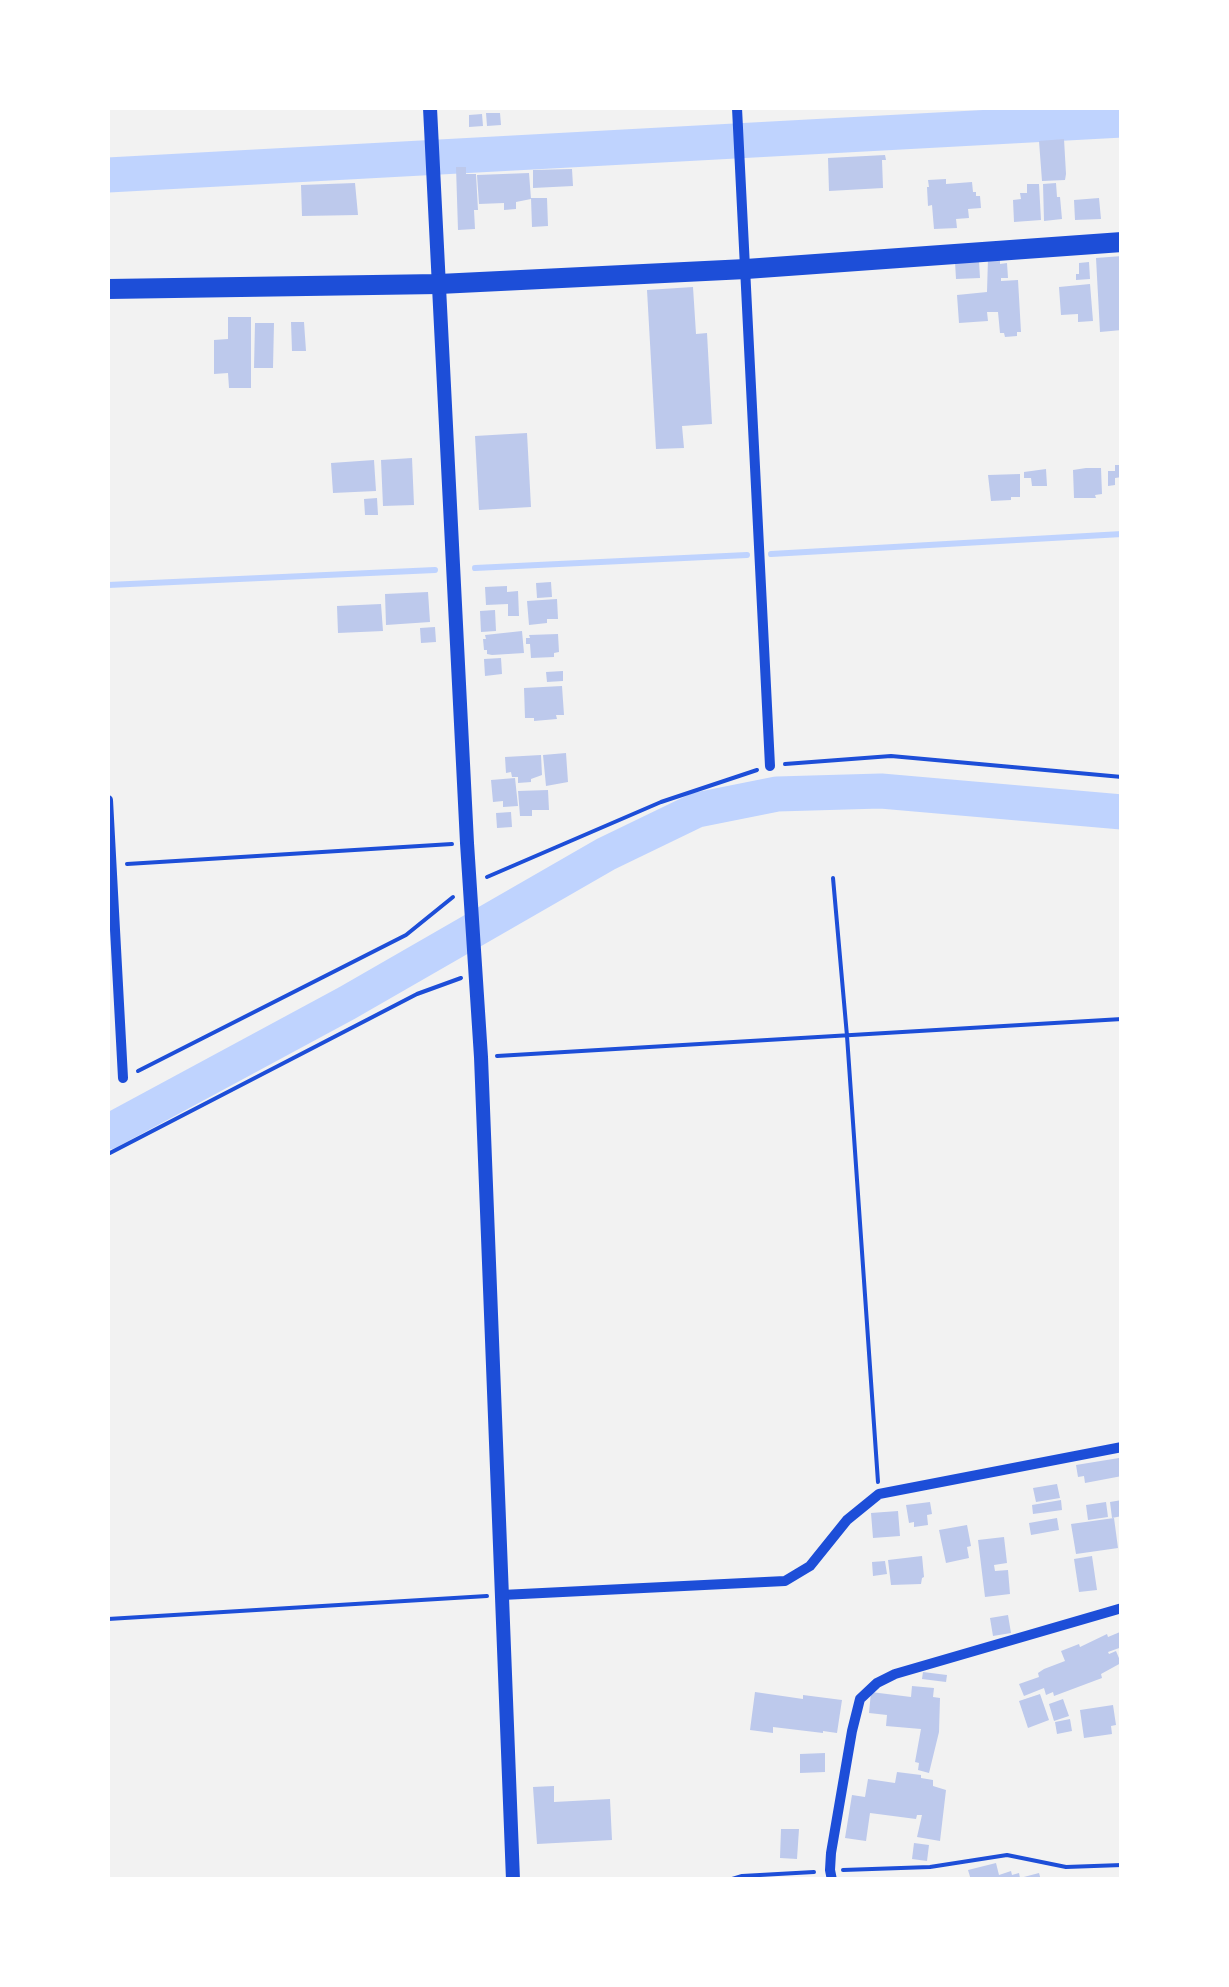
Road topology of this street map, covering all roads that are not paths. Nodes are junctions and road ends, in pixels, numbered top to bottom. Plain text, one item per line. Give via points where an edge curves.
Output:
1 (430, 108) edge
2 (737, 108) edge
3 (1122, 242) edge
4 (746, 269) junction
5 (439, 284) junction
6 (108, 289) edge
7 (770, 766) road end
8 (108, 800) edge
9 (123, 1078) road end
10 (1122, 1447) edge
11 (502, 1595) junction
12 (1122, 1608) edge
13 (831, 1875) edge
14 (513, 1880) edge

1 - 5 street
2 - 4 street
3 - 4 highway
4 - 5 highway
4 - 7 street
5 - 6 highway
5 - 11 street via 482,1056
8 - 9 street
10 - 11 street via 879,1494 846,1520 810,1566 785,1581
11 - 14 street
12 - 13 street via 877,1683 860,1700 852,1732

